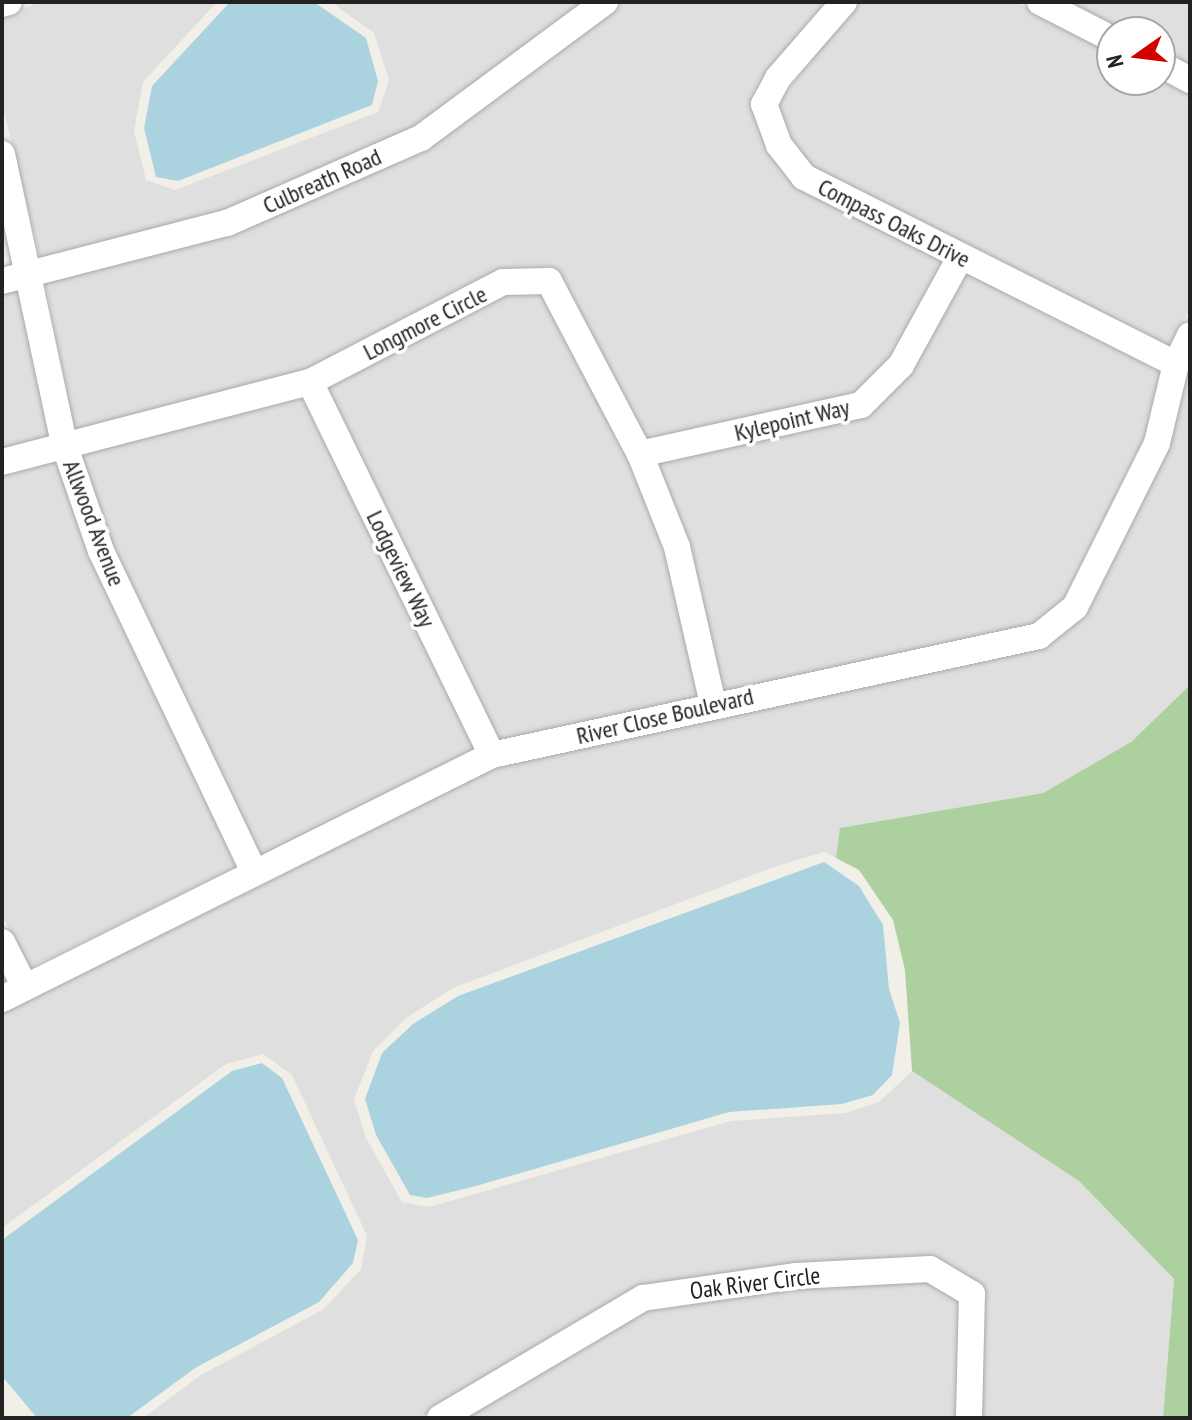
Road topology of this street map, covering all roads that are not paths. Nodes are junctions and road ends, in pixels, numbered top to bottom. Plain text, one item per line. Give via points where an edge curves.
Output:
1 (9, 2) edge
2 (605, 2) edge
3 (844, 2) edge
4 (1040, 2) edge
5 (2, 4) edge
6 (1096, 31) edge
7 (2, 154) edge
8 (961, 256) junction
9 (32, 273) junction
10 (2, 281) edge
11 (1190, 335) edge
12 (1176, 364) junction
13 (310, 382) junction
14 (65, 447) junction
15 (640, 454) junction
16 (2, 462) edge
17 (713, 704) junction
18 (492, 755) junction
19 (253, 870) junction
20 (2, 942) edge
21 (12, 991) edge
22 (440, 1418) edge
23 (969, 1418) edge

1 - 5 street
2 - 9 street, Culbreath Road via 421,138 227,223
3 - 8 street, Compass Oaks Drive via 778,78 764,104 779,145 804,177
4 - 6 street
7 - 9 street, Allwood Avenue
8 - 12 street, Compass Oaks Drive
8 - 15 street, Kylepoint Way via 901,365 861,405
9 - 10 street, Culbreath Road
9 - 14 street, Allwood Avenue
11 - 12 street, River Close Boulevard
12 - 17 street, River Close Boulevard via 1157,443 1075,607 1039,636
13 - 14 street, Longmore Circle
13 - 15 street, Longmore Circle via 503,282 549,281
13 - 18 street, Lodgeview Way
14 - 16 street, Longmore Circle
14 - 19 street, Allwood Avenue via 101,551
15 - 17 street, Longmore Circle via 677,547
17 - 18 street, River Close Boulevard
18 - 19 street, River Close Boulevard
19 - 21 street, River Close Boulevard
20 - 21 street
22 - 23 street, Oak River Circle via 643,1298 796,1276 930,1269 972,1294

